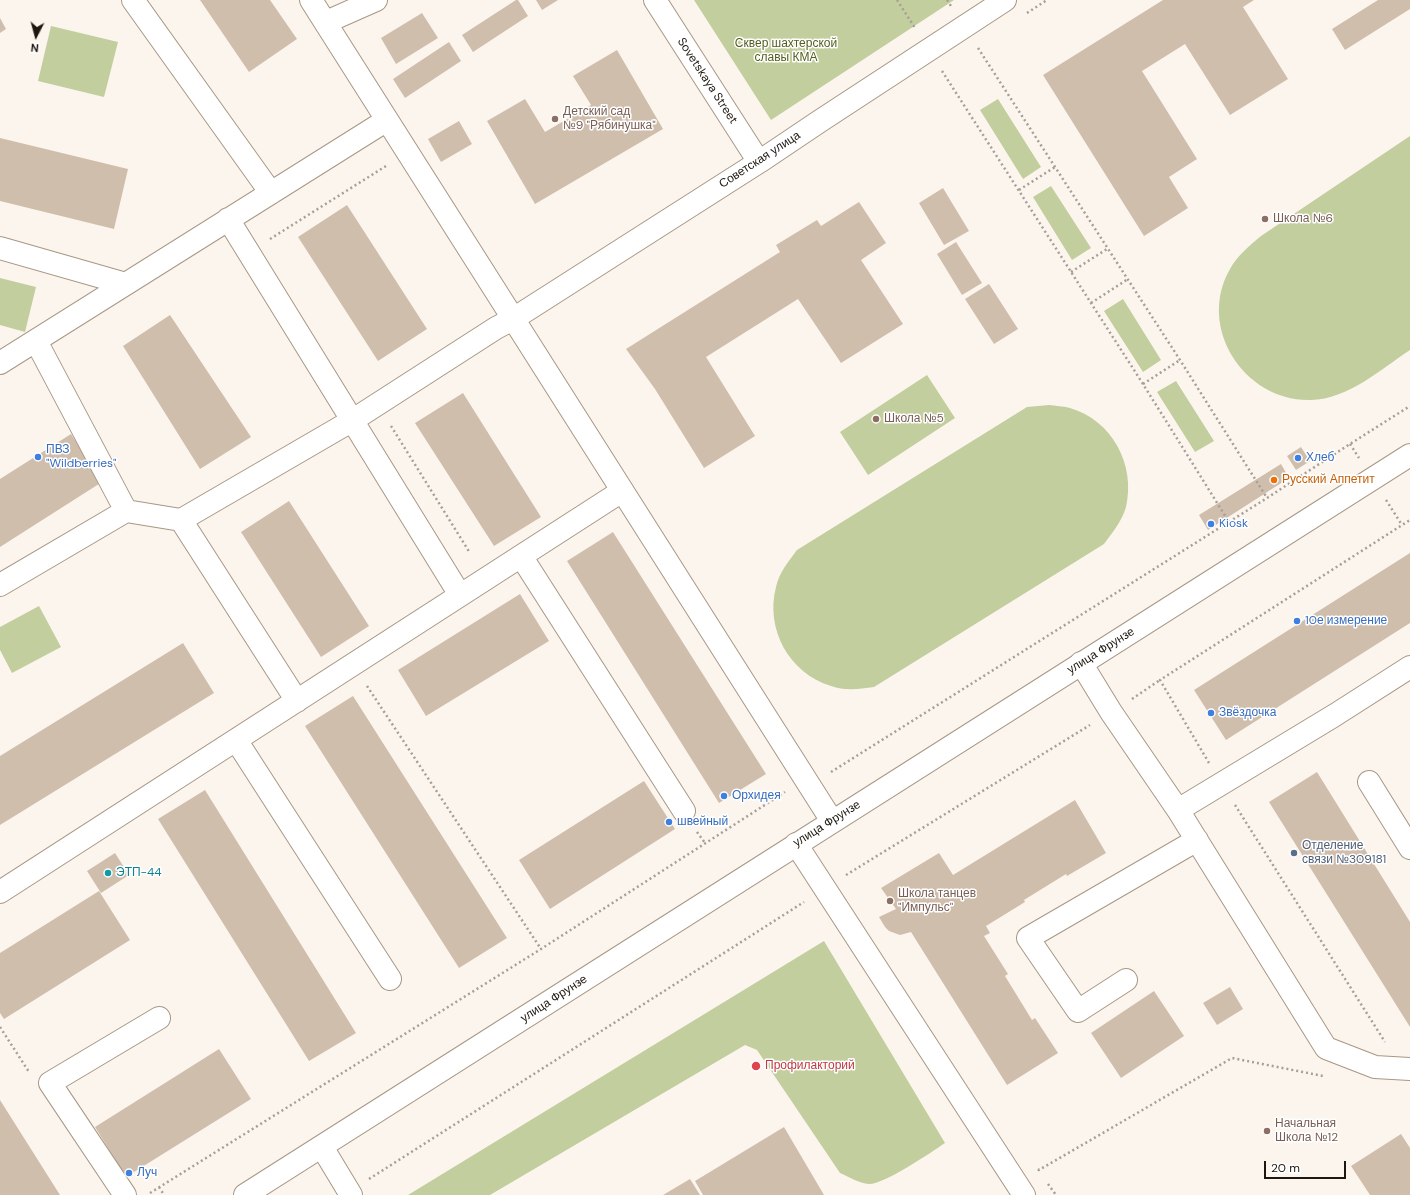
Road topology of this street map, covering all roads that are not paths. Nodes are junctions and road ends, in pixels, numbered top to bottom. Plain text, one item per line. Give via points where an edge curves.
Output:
1 (133, 0) edge
2 (311, 0) edge
3 (376, 0) edge
4 (655, 0) edge
5 (1005, 0) edge
6 (326, 24) junction
7 (387, 120) junction
8 (759, 162) junction
9 (271, 193) junction
10 (228, 220) junction
11 (0, 248) edge
12 (126, 284) junction
13 (514, 319) junction
14 (36, 341) junction
15 (0, 363) edge
16 (353, 420) junction
17 (1410, 455) edge
18 (622, 491) junction
19 (126, 511) junction
20 (181, 520) junction
21 (521, 556) junction
22 (0, 585) edge
23 (460, 595) junction
24 (1081, 663) junction
25 (1410, 667) edge
26 (297, 701) junction
27 (236, 740) junction
28 (1369, 782) dead end
29 (1178, 810) junction
30 (684, 811) dead end
31 (832, 821) junction
32 (1197, 840) junction
33 (796, 844) junction
34 (1410, 848) edge
35 (0, 892) edge
36 (390, 979) dead end
37 (1126, 980) dead end
38 (159, 1018) dead end
39 (1410, 1069) edge
40 (322, 1147) junction
41 (350, 1193) edge
42 (125, 1195) edge
43 (245, 1195) edge
44 (1024, 1195) edge

1 - 9 street
2 - 6 street
3 - 6 street
4 - 8 street, Sovetskaya Street
5 - 8 street, Советская улица
6 - 7 street
7 - 9 street
7 - 13 street
8 - 13 street, Советская улица
9 - 10 street
10 - 12 street
10 - 16 street
11 - 12 street
12 - 14 street
13 - 16 street, Советская улица
13 - 18 street
14 - 15 street
14 - 19 street
16 - 20 street, Советская улица
16 - 23 street
17 - 24 street, улица Фрунзе
18 - 21 street
18 - 31 street
19 - 20 street
19 - 22 street
20 - 26 street
21 - 23 street
21 - 30 street
23 - 26 street
24 - 29 street
24 - 31 street, улица Фрунзе
25 - 29 street
26 - 27 street
27 - 35 street
27 - 36 street
28 - 34 street
29 - 32 street
31 - 33 street, улица Фрунзе
32 - 37 street via 1028,938 1078,1011
32 - 39 street via 1326,1048 1375,1067
33 - 40 street, улица Фрунзе
33 - 44 street
38 - 42 street via 50,1082
40 - 41 street
40 - 43 street, улица Фрунзе

